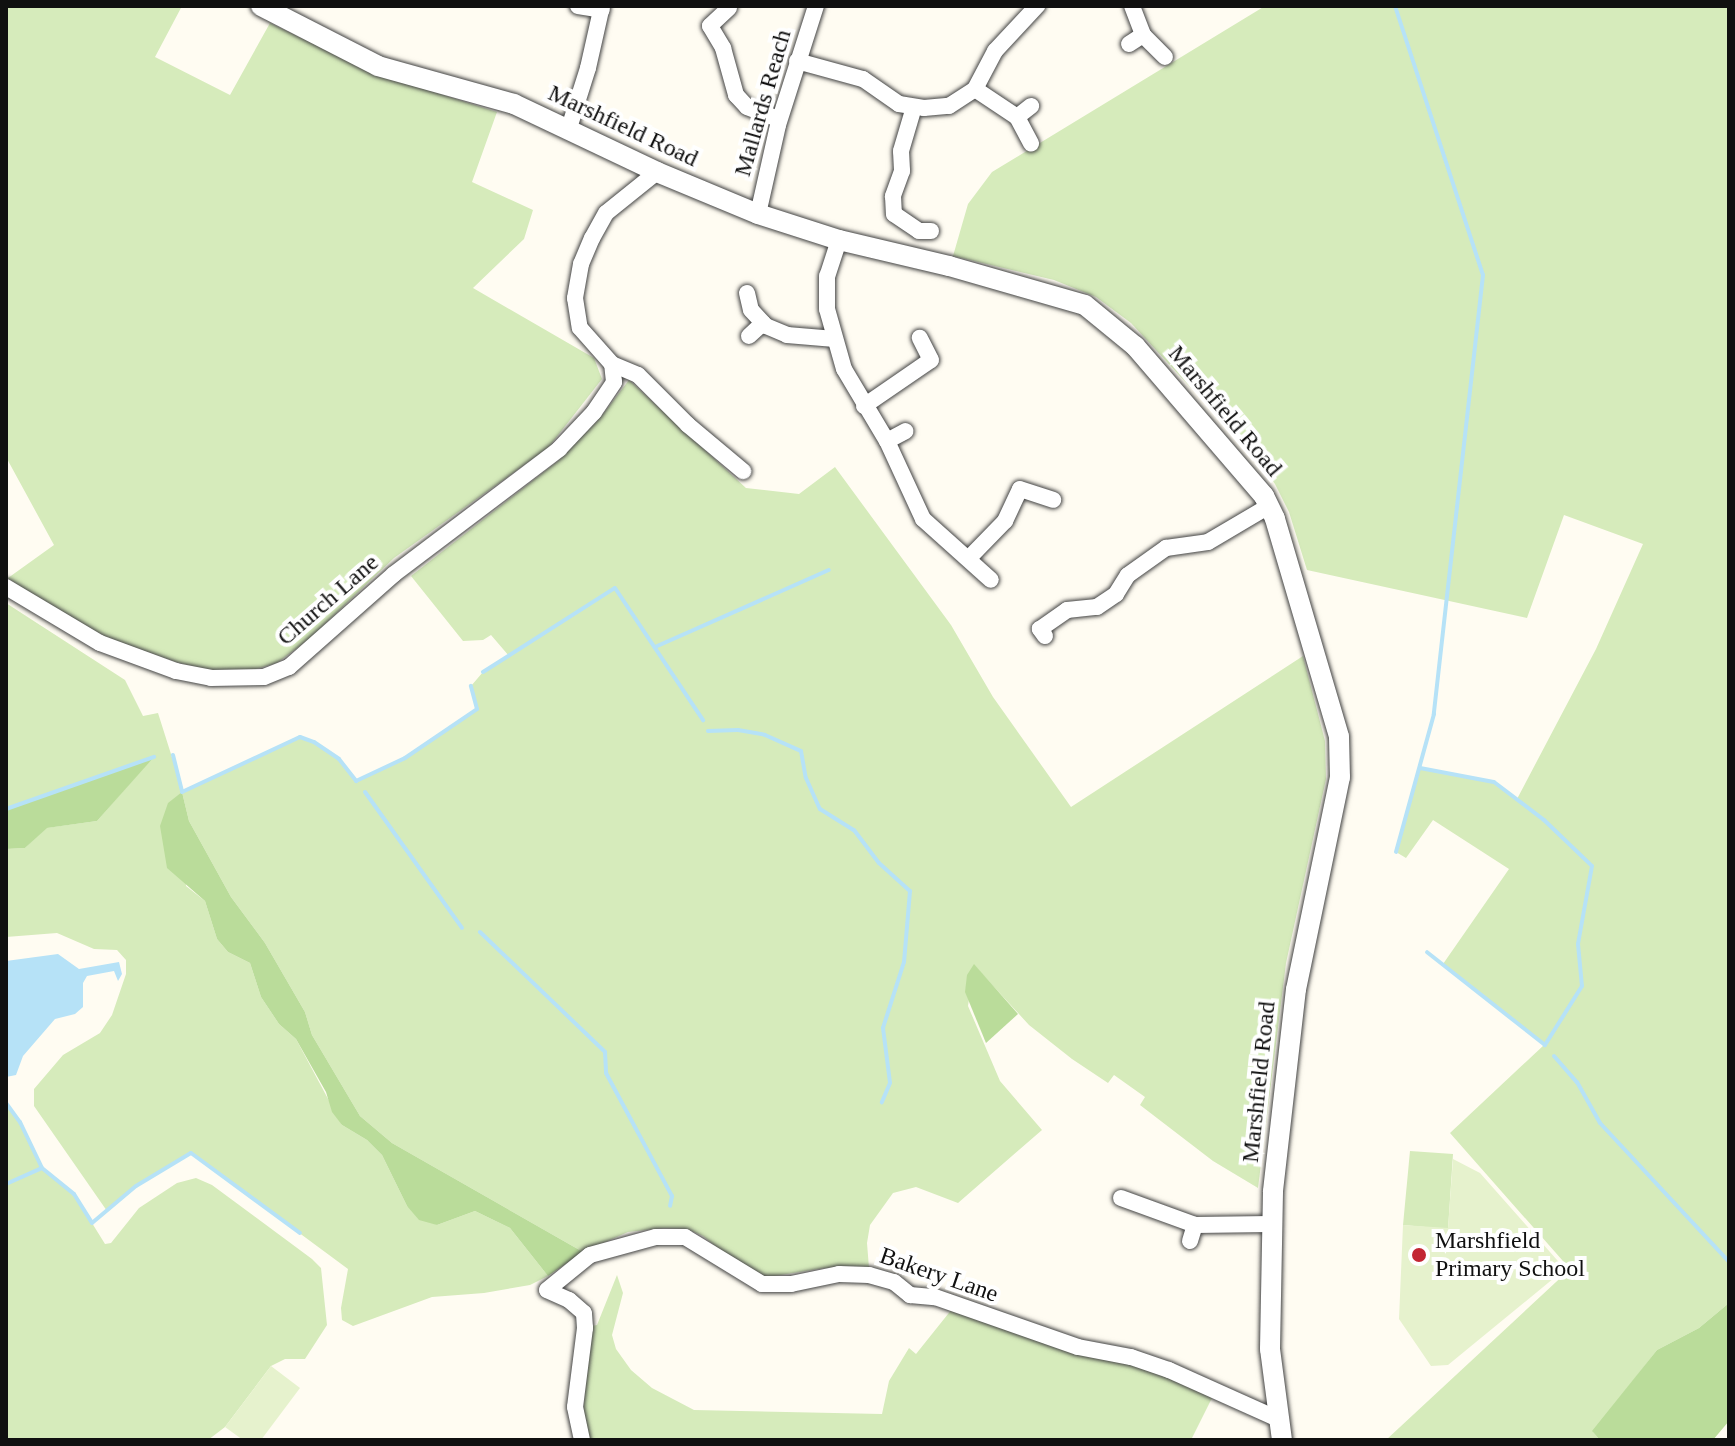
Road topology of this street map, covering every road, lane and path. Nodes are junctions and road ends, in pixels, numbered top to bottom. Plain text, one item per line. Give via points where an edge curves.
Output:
1 (261, 6) edge
2 (816, 6) edge
3 (1132, 6) edge
4 (602, 8) edge
5 (729, 8) dead end
6 (571, 9) edge
7 (1029, 9) edge
8 (1165, 57) dead end
9 (797, 61) junction
10 (975, 89) junction
11 (914, 107) junction
12 (779, 119) junction
13 (569, 128) junction
14 (1031, 143) dead end
15 (657, 172) junction
16 (758, 214) junction
17 (931, 231) dead end
18 (839, 240) junction
19 (747, 293) dead end
20 (763, 323) junction
21 (749, 336) dead end
22 (920, 338) dead end
23 (835, 339) junction
24 (612, 364) junction
25 (864, 406) junction
26 (906, 431) dead end
27 (887, 441) junction
28 (743, 471) dead end
29 (1053, 500) dead end
30 (1269, 506) junction
31 (969, 558) junction
32 (991, 580) dead end
33 (6, 587) edge
34 (1045, 636) dead end
35 (1121, 1198) dead end
36 (1270, 1224) junction
37 (1281, 1430) edge
38 (582, 1440) edge

1 - 13 street, Marshfield Road via 378,66 514,104
2 - 9 street, Mallards Reach
3 - 8 street via 1136,40
4 - 6 street
4 - 13 street
5 - 12 street via 710,26 723,48 736,95 747,107
7 - 10 street via 995,51
9 - 11 street via 863,79 899,104
9 - 12 street, Mallards Reach
10 - 11 street via 949,106
10 - 14 street via 1024,111
11 - 17 street via 901,151 894,214 919,231
12 - 16 street, Mallards Reach
13 - 15 street, Marshfield Road
15 - 16 street, Marshfield Road
15 - 24 street via 606,213 581,264 575,298 580,328
16 - 18 street, Marshfield Road
18 - 23 street via 827,276 827,309
18 - 30 street, Marshfield Road via 1061,296 1093,310 1135,346
19 - 20 street via 751,310
20 - 21 street
20 - 23 street via 787,335
22 - 25 street via 931,360
23 - 25 street
24 - 28 street via 638,375
24 - 33 street, Church Lane via 614,382 559,449 394,574 289,667 264,677 211,678 176,671 100,643
25 - 27 street
26 - 27 street
27 - 31 street via 923,519
29 - 31 street via 1020,489 1005,521
30 - 34 street via 1208,542 1166,548 1128,575 1116,594 1097,607 1067,610 1040,629
30 - 36 street, Marshfield Road via 1340,752 1340,777 1296,989
31 - 32 street
35 - 36 street via 1192,1233
36 - 37 street, Marshfield Road via 1270,1349
37 - 38 street, Bakery Lane via 1169,1370 1078,1347 935,1297 910,1295 894,1282 839,1274 762,1284 685,1237 656,1237 590,1255 547,1290 584,1313 575,1407

